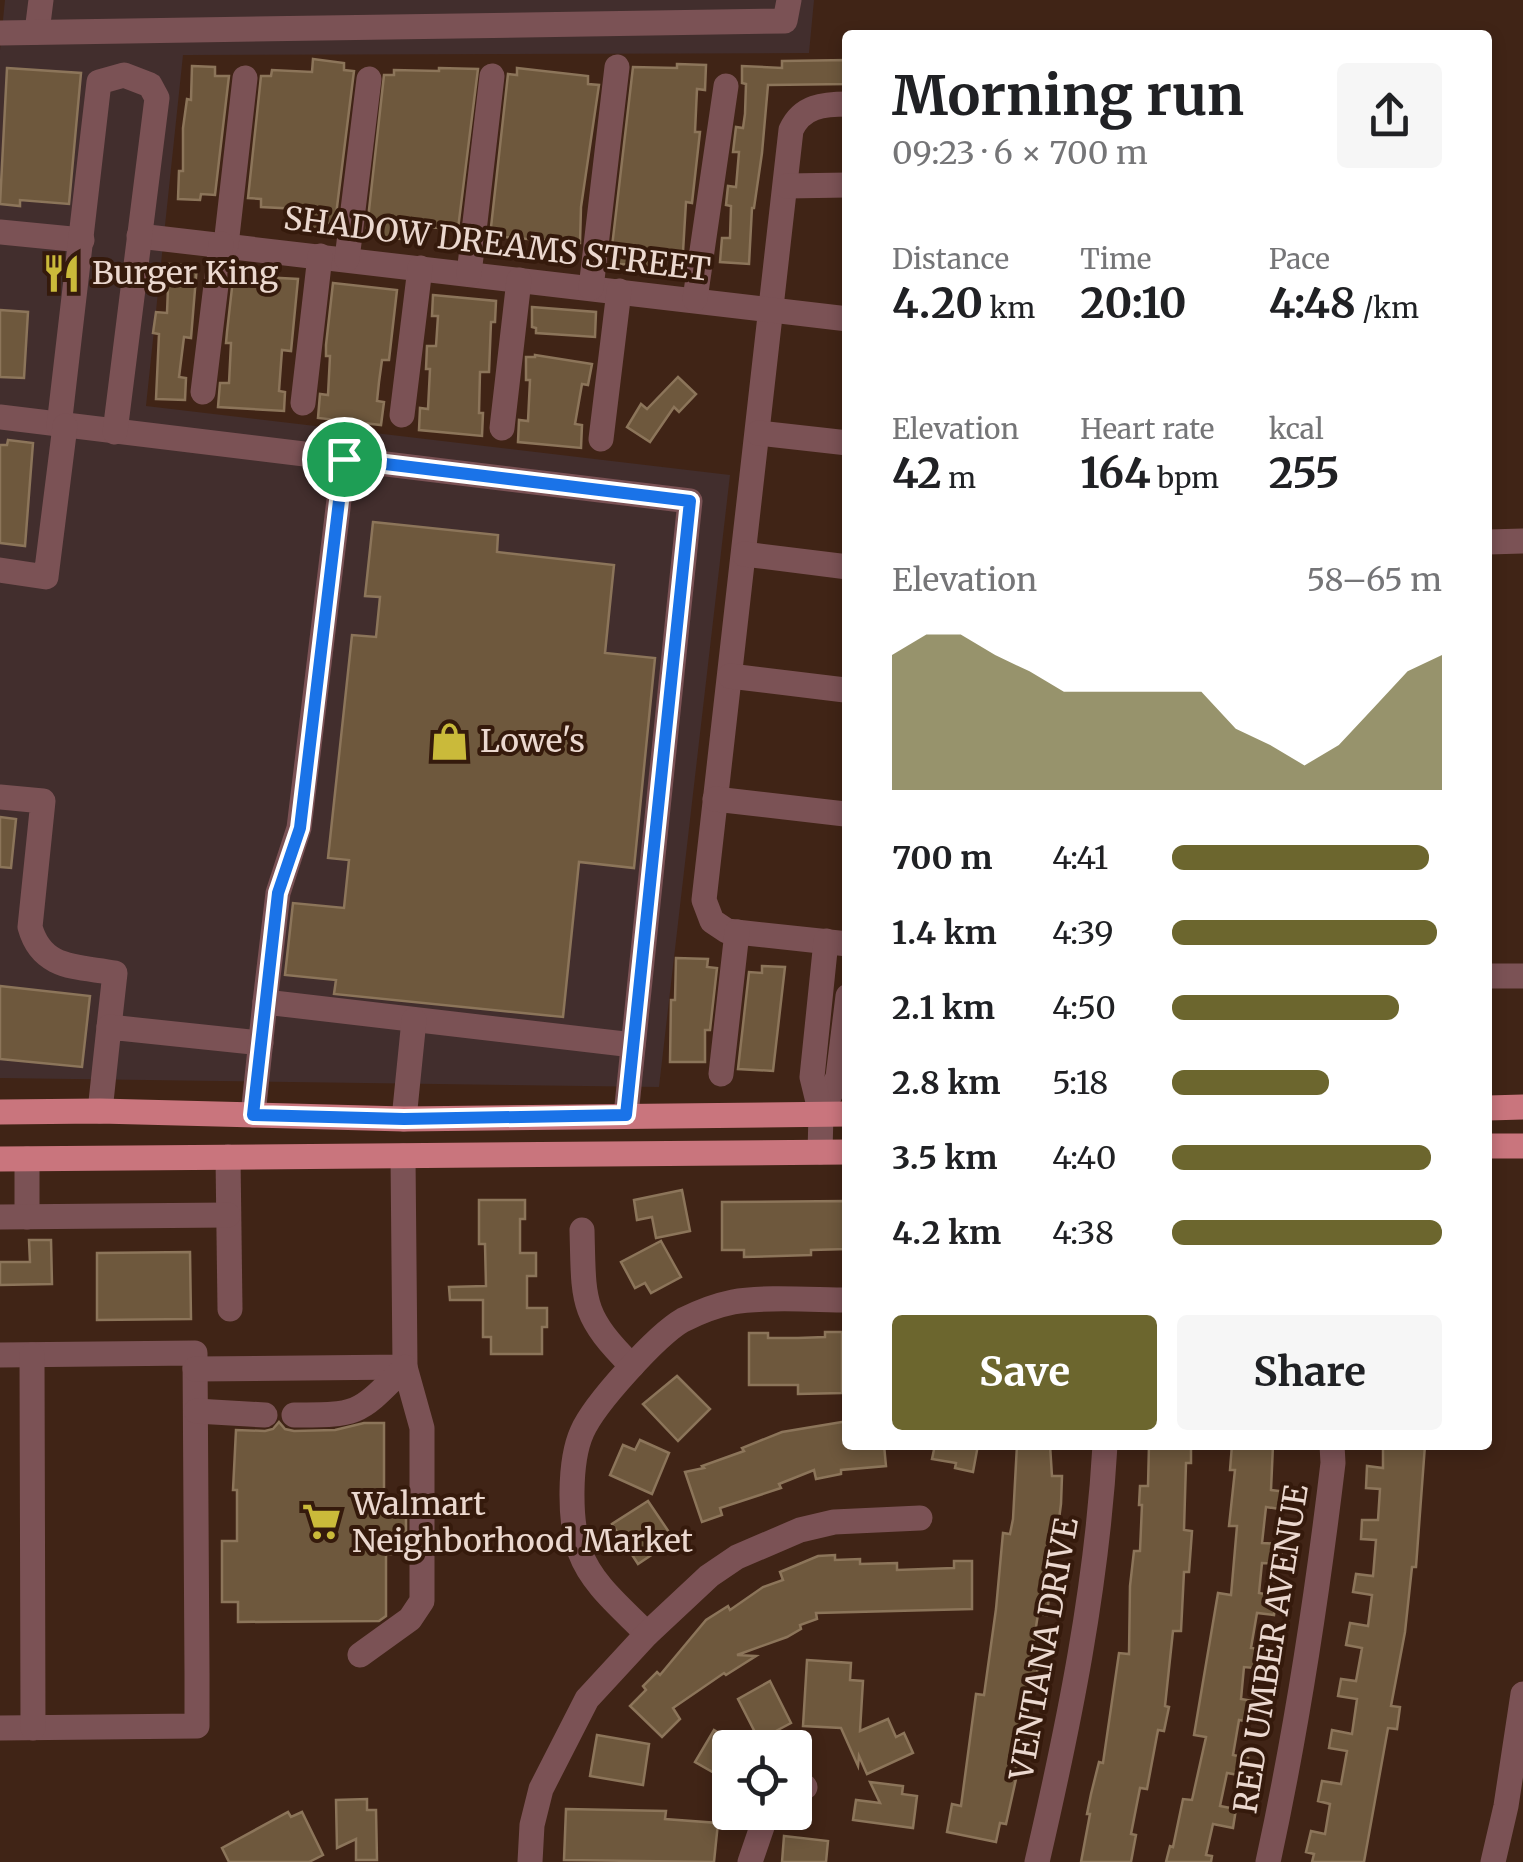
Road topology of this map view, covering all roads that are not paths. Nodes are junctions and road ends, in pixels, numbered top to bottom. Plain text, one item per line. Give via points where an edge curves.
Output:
1 (41, 0) edge
2 (789, 0) edge
3 (611, 12) edge
4 (37, 32) junction
5 (0, 33) edge
6 (617, 67) dead end
7 (492, 76) dead end
8 (245, 78) dead end
9 (369, 78) dead end
10 (726, 86) dead end
11 (842, 104) edge
12 (842, 185) edge
13 (787, 186) junction
14 (0, 232) edge
15 (138, 236) junction
16 (82, 240) junction
17 (223, 245) junction
18 (320, 256) junction
19 (347, 259) junction
20 (420, 268) junction
21 (469, 274) junction
22 (519, 280) junction
23 (591, 288) junction
24 (618, 291) junction
25 (695, 299) junction
26 (773, 310) junction
27 (842, 317) edge
28 (204, 392) dead end
29 (302, 404) dead end
30 (402, 415) dead end
31 (0, 418) edge
32 (62, 426) junction
33 (502, 428) dead end
34 (115, 432) junction
35 (758, 433) junction
36 (601, 439) dead end
37 (842, 442) edge
38 (344, 459) junction
39 (1523, 541) edge
40 (1492, 542) edge
41 (744, 554) junction
42 (842, 566) edge
43 (0, 570) edge
44 (730, 676) junction
45 (842, 690) edge
46 (0, 797) edge
47 (715, 799) junction
48 (842, 814) edge
49 (737, 932) junction
50 (837, 942) edge
51 (1492, 976) edge
52 (1523, 976) edge
53 (266, 1002) junction
54 (414, 1020) junction
55 (109, 1027) junction
56 (261, 1042) junction
57 (633, 1045) junction
58 (842, 1045) edge
59 (721, 1074) dead end
60 (1492, 1108) edge
61 (1523, 1108) edge
62 (100, 1111) junction
63 (0, 1112) edge
64 (821, 1114) junction
65 (842, 1114) edge
66 (253, 1115) junction
67 (626, 1115) junction
68 (404, 1119) junction
69 (1492, 1146) edge
70 (1523, 1146) edge
71 (820, 1152) junction
72 (842, 1152) edge
73 (403, 1156) junction
74 (228, 1157) junction
75 (0, 1159) edge
76 (27, 1159) junction
77 (228, 1216) junction
78 (27, 1217) junction
79 (0, 1218) edge
80 (582, 1230) dead end
81 (842, 1300) edge
82 (230, 1309) dead end
83 (0, 1354) edge
84 (32, 1354) junction
85 (632, 1366) junction
86 (405, 1367) junction
87 (196, 1369) junction
88 (196, 1411) junction
89 (266, 1415) dead end
90 (294, 1415) dead end
91 (1104, 1450) edge
92 (1332, 1450) edge
93 (920, 1518) dead end
94 (647, 1634) junction
95 (360, 1655) dead end
96 (1523, 1694) edge
97 (0, 1728) edge
98 (33, 1728) junction
99 (1514, 1806) edge
100 (761, 1830) edge
101 (530, 1862) edge
102 (750, 1862) edge
103 (1037, 1862) edge
104 (1268, 1862) edge
105 (1493, 1862) edge

1 - 4 street
2 - 3 street via 785,20
3 - 4 street
4 - 5 street
6 - 23 street
7 - 21 street
8 - 17 street
9 - 19 street
10 - 25 street
11 - 13 street via 816,106 796,120
12 - 13 street
13 - 26 street
14 - 16 street
15 - 16 street via 157,98 150,84 124,75 99,82
15 - 17 street, SHADOW DREAMS STREET
15 - 34 street
16 - 32 street
17 - 18 street, SHADOW DREAMS STREET
17 - 28 street
18 - 19 street, SHADOW DREAMS STREET
18 - 29 street
19 - 20 street, SHADOW DREAMS STREET
20 - 21 street, SHADOW DREAMS STREET
20 - 30 street
21 - 22 street, SHADOW DREAMS STREET
22 - 23 street, SHADOW DREAMS STREET
22 - 33 street
23 - 24 street, SHADOW DREAMS STREET
24 - 25 street, SHADOW DREAMS STREET
24 - 36 street
25 - 26 street, SHADOW DREAMS STREET
26 - 27 street, SHADOW DREAMS STREET
26 - 35 street
31 - 32 street
32 - 34 street
32 - 43 street via 46,576
34 - 38 street
35 - 37 street
35 - 41 street
38 - 53 street via 300,828 278,893
38 - 57 street via 690,501
39 - 40 street
41 - 42 street
41 - 44 street
44 - 45 street
44 - 47 street
46 - 55 street via 43,801 30,927 36,947 54,962 115,973
47 - 48 street
47 - 49 street via 707,912 719,927
49 - 50 street
49 - 59 street
50 - 64 street via 812,1076
51 - 52 street
53 - 54 street
53 - 56 street
54 - 57 street
54 - 68 street
55 - 56 street
55 - 62 street
56 - 66 street
57 - 67 street
58 - 64 street via 838,1077
60 - 61 main road
62 - 63 main road
62 - 66 main road
64 - 65 main road
64 - 67 main road
64 - 71 street
66 - 68 main road
67 - 68 main road
68 - 73 main road
69 - 70 main road
71 - 72 main road
71 - 73 main road
73 - 74 main road
73 - 86 street
74 - 76 main road
74 - 77 street
75 - 76 main road
76 - 78 street
77 - 78 street
77 - 82 street
78 - 79 street
80 - 85 street via 588,1312
81 - 85 street via 734,1301 682,1321
83 - 84 street
84 - 87 street via 196,1353
84 - 98 street
85 - 94 street via 581,1434 574,1523 591,1576
86 - 87 street
86 - 90 street via 350,1413
86 - 95 street via 422,1428 422,1601 410,1619
87 - 88 street
88 - 89 street
88 - 98 street via 197,1726
91 - 103 street, VENTANA DRIVE via 1101,1519 1074,1702
92 - 104 street, RED UMBER AVENUE via 1316,1605
93 - 94 street via 834,1522 737,1556
94 - 101 street via 587,1699 541,1789
96 - 99 street
97 - 98 street
99 - 105 street
100 - 102 street

